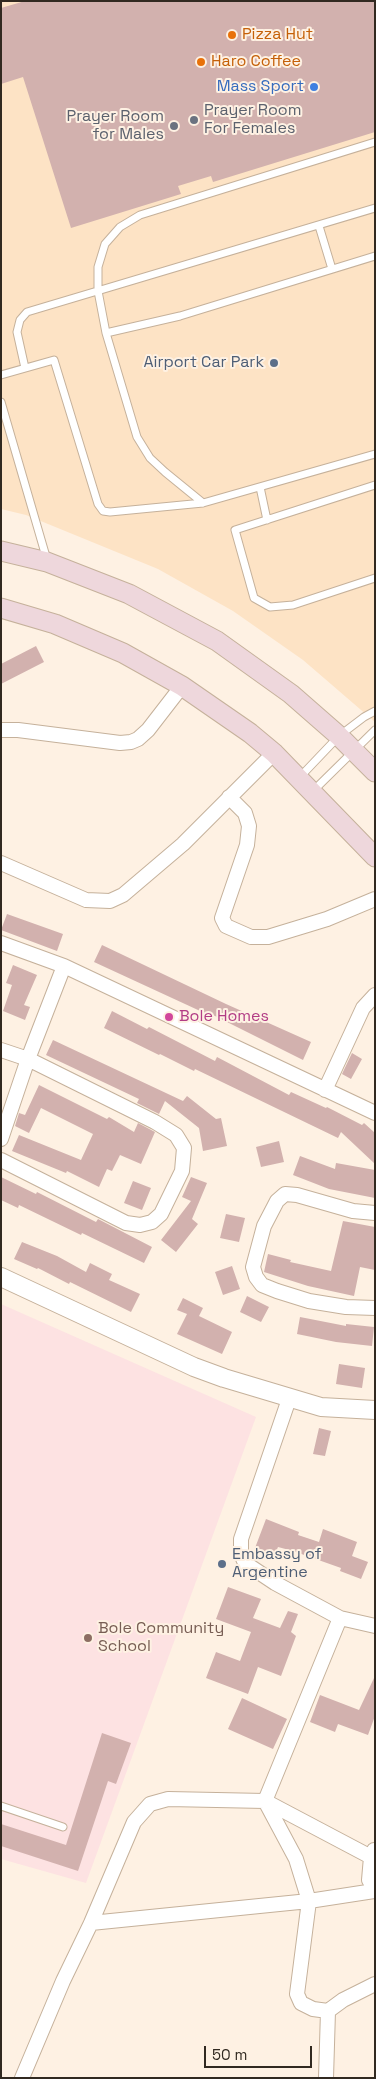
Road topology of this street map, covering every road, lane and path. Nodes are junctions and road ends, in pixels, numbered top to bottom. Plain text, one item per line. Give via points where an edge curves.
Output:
1 (375, 142) edge
2 (375, 208) edge
3 (319, 226) junction
4 (375, 256) edge
5 (332, 268) junction
6 (98, 291) junction
7 (106, 333) junction
8 (25, 368) junction
9 (1, 375) edge
10 (1, 402) edge
11 (375, 454) edge
12 (375, 484) edge
13 (260, 487) junction
14 (203, 503) junction
15 (267, 520) junction
16 (1, 551) edge
17 (47, 562) junction
18 (375, 578) edge
19 (1, 608) edge
20 (182, 686) junction
21 (375, 711) edge
22 (1, 730) edge
23 (375, 730) edge
24 (339, 736) junction
25 (353, 750) junction
26 (274, 753) junction
27 (375, 772) edge
28 (305, 785) junction
29 (229, 797) junction
30 (375, 857) edge
31 (1, 863) edge
32 (375, 899) edge
33 (1, 943) edge
34 (64, 966) junction
35 (375, 996) edge
36 (1, 1050) edge
37 (28, 1059) junction
38 (325, 1090) junction
39 (375, 1113) edge
40 (1, 1139) edge
41 (1, 1160) edge
42 (375, 1213) edge
43 (1, 1277) edge
44 (375, 1308) edge
45 (289, 1399) junction
46 (375, 1410) edge
47 (340, 1618) junction
48 (375, 1626) edge
49 (266, 1801) junction
50 (1, 1806) edge
51 (62, 1827) dead end
52 (373, 1853) edge
53 (374, 1891) edge
54 (309, 1901) junction
55 (91, 1923) junction
56 (375, 1984) edge
57 (328, 2011) junction
58 (22, 2078) edge
59 (326, 2078) edge

1 - 6 lane via 140,215 120,227 105,244 98,267
2 - 3 lane
3 - 5 lane
3 - 6 lane
4 - 5 lane
5 - 7 lane via 180,316
6 - 7 lane
6 - 8 lane via 27,312 20,320 17,332
7 - 14 lane via 137,437 150,458
8 - 9 lane
8 - 14 lane via 54,360 98,504 103,511
10 - 17 lane
11 - 13 lane
12 - 15 lane
13 - 14 lane
13 - 15 lane
15 - 18 lane via 236,530 254,598 270,607 292,605
16 - 17 main road
17 - 24 main road via 129,594 216,641 292,694
19 - 20 main road via 55,624 98,642
20 - 22 street via 148,730 131,742 120,744
20 - 26 main road
21 - 24 lane
23 - 25 lane
24 - 25 main road
24 - 28 lane
25 - 27 main road
25 - 28 lane
26 - 28 main road
26 - 29 street
28 - 30 main road
29 - 31 street via 148,875 110,901 86,900
29 - 32 street via 245,813 249,826 247,845 222,918 226,926 251,936 268,937 327,919
33 - 34 street
34 - 37 street
34 - 38 street
35 - 38 street via 363,1008
36 - 37 street
37 - 40 street
37 - 41 street via 176,1135 184,1148 182,1171 161,1214 152,1222 140,1225 126,1223
38 - 39 street
42 - 44 street via 285,1194 277,1201 264,1226 253,1267 262,1285 278,1291 309,1301
43 - 45 street via 194,1368
45 - 46 street via 322,1408
45 - 47 street via 241,1539 240,1554 245,1563 276,1583
47 - 48 street
47 - 49 street
49 - 52 street
49 - 54 street via 296,1859
49 - 55 street via 168,1799 150,1804 134,1822
50 - 51 lane
52 - 53 street via 369,1880
53 - 54 street
54 - 55 street
54 - 57 street via 297,1994 300,2003
55 - 58 street
56 - 57 street
57 - 59 street

